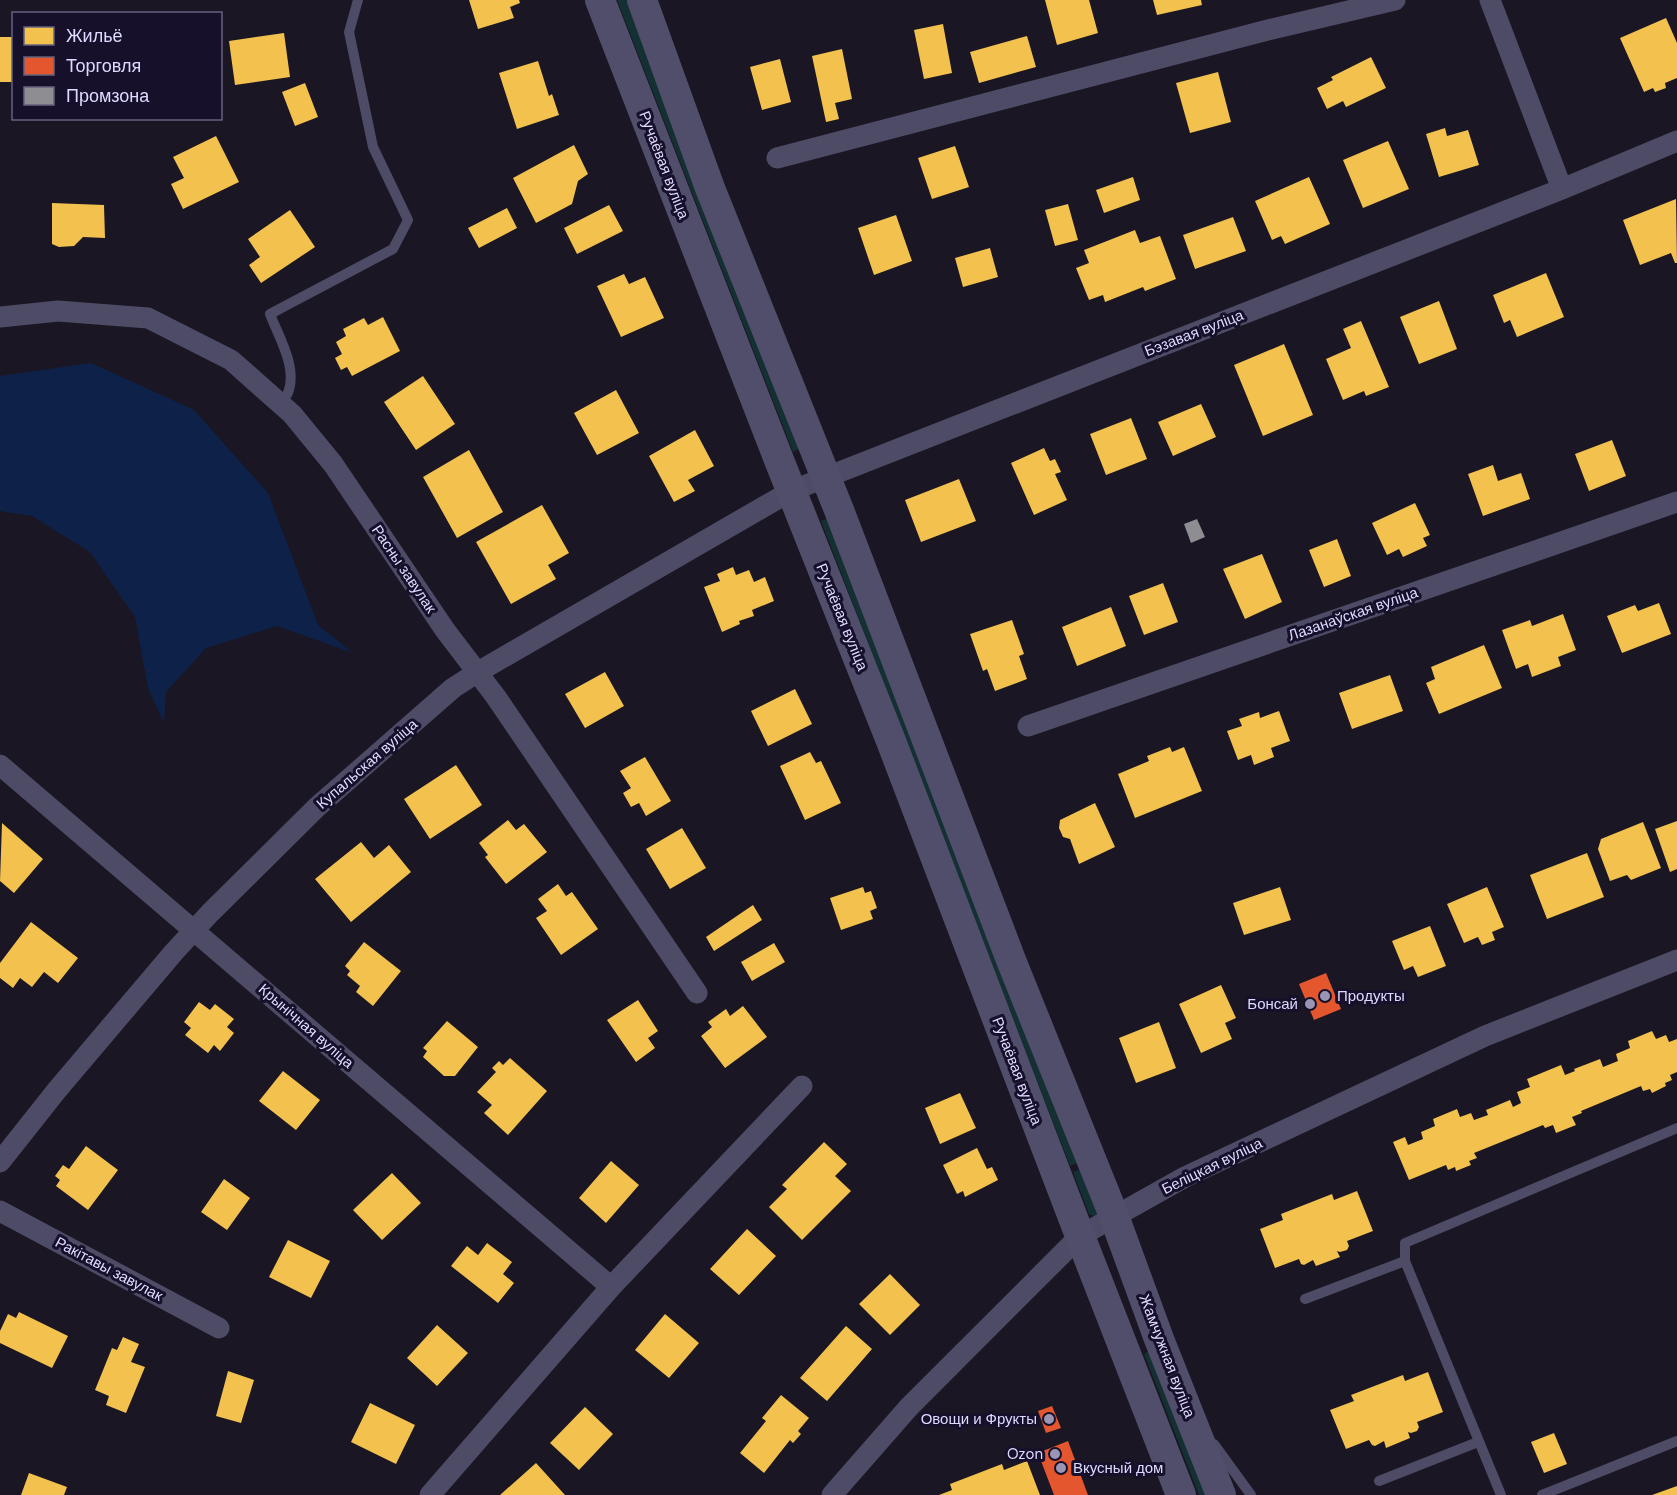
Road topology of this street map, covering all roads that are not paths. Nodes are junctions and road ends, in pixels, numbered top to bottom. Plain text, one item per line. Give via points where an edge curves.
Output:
1 (358, 0) edge
2 (600, 0) edge
3 (642, 0) edge
4 (1395, 0) edge
5 (1490, 0) edge
6 (1677, 141) edge
7 (777, 158) dead end
8 (1562, 189) junction
9 (0, 317) edge
10 (287, 395) dead end
11 (826, 477) junction
12 (791, 491) junction
13 (1676, 504) edge
14 (478, 672) junction
15 (1028, 726) dead end
16 (0, 765) edge
17 (193, 932) junction
18 (1677, 960) edge
19 (697, 993) dead end
20 (802, 1086) dead end
21 (1677, 1128) edge
22 (0, 1162) edge
23 (0, 1211) edge
24 (1114, 1216) junction
25 (1080, 1236) junction
26 (1405, 1260) junction
27 (611, 1287) junction
28 (1305, 1299) dead end
29 (219, 1328) dead end
30 (1186, 1406) junction
31 (1677, 1441) edge
32 (1478, 1442) junction
33 (1379, 1481) dead end
34 (840, 1492) edge
35 (430, 1495) edge
36 (1181, 1495) edge
37 (1221, 1495) edge
38 (1251, 1495) edge
39 (1501, 1495) edge
40 (1542, 1495) edge

1 - 10 lane via 350,32 373,147 408,220 393,249 270,314 290,365 291,386
2 - 12 main road, Ручаёвая вуліца
3 - 11 main road via 710,188
4 - 7 street
5 - 8 street
6 - 8 street, Бэзавая вуліца
8 - 11 street, Бэзавая вуліца
9 - 14 street, Расны завулак via 58,311 148,318 231,360 292,414 333,464
11 - 12 street, Купальская вуліца
11 - 24 main road via 1011,960
12 - 14 street, Купальская вуліца
12 - 25 main road, Ручаёвая вуліца
13 - 15 street, Лазанаўская вуліца
14 - 17 street, Купальская вуліца via 453,688 317,807
14 - 19 street, Расны завулак
16 - 17 street, Крынічная вуліца
17 - 22 street, Купальская вуліца
17 - 27 street, Крынічная вуліца
18 - 24 street, Беліцкая вуліца via 1485,1036 1185,1178
20 - 27 street
21 - 26 lane via 1405,1243
23 - 29 street, Ракітавы завулак
24 - 25 street, Беліцкая вуліца
24 - 30 main road, Жамчужная вуліца
25 - 34 street, Беліцкая вуліца via 909,1407
25 - 36 main road
26 - 28 lane
26 - 32 lane
27 - 35 street
30 - 37 main road, Жамчужная вуліца
30 - 38 lane
31 - 40 lane
32 - 33 lane
32 - 39 lane

